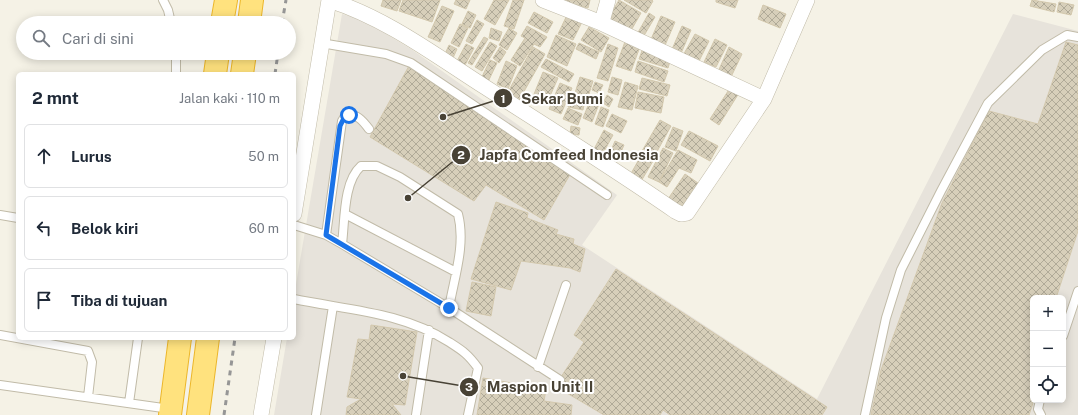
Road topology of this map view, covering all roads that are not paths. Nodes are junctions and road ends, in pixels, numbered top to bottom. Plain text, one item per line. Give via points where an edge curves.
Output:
1 (163, 0) edge
2 (226, 0) edge
3 (229, 0) edge
4 (329, 0) edge
5 (543, 0) edge
6 (608, 0) edge
7 (807, 0) edge
8 (346, 3) edge
9 (251, 9) edge
10 (169, 16) edge
11 (223, 16) edge
12 (598, 22) junction
13 (1078, 37) edge
14 (321, 43) junction
15 (176, 60) edge
16 (217, 60) edge
17 (244, 60) edge
18 (176, 72) edge
19 (215, 72) edge
20 (242, 72) edge
21 (764, 99) junction
22 (369, 129) dead end
23 (607, 195) dead end
24 (296, 201) edge
25 (345, 214) junction
26 (0, 215) edge
27 (16, 218) edge
28 (296, 226) edge
29 (326, 235) junction
30 (342, 244) junction
31 (456, 272) junction
32 (566, 285) dead end
33 (1078, 291) edge
34 (296, 299) edge
35 (333, 306) junction
36 (449, 308) junction
37 (429, 330) junction
38 (1065, 331) edge
39 (0, 336) edge
40 (16, 339) edge
41 (23, 340) edge
42 (138, 340) edge
43 (180, 340) edge
44 (208, 340) edge
45 (274, 340) edge
46 (538, 367) junction
47 (560, 380) dead end
48 (0, 385) edge
49 (88, 397) junction
50 (128, 403) junction
51 (1039, 403) edge
52 (170, 412) edge
53 (198, 415) edge
54 (261, 415) edge
55 (316, 415) edge
56 (416, 415) edge
57 (468, 415) edge
58 (865, 415) edge
59 (1041, 415) edge

1 - 10 lane
2 - 11 highway
3 - 9 street
4 - 8 street
4 - 14 street
5 - 12 street
6 - 12 street
7 - 21 street
8 - 21 street via 395,29 681,214 687,213
12 - 21 street
13 - 58 lane via 1067,35 1042,50 988,103 901,270 886,318
14 - 23 lane via 386,54 411,63
14 - 24 street
15 - 18 lane
16 - 19 highway
17 - 20 highway
22 - 29 lane via 362,119 355,116 345,116 342,121
25 - 30 lane
25 - 31 lane
25 - 31 lane via 349,184 361,166 377,166 400,176 458,214 461,245
26 - 27 lane
28 - 29 lane
29 - 30 lane
30 - 36 lane
31 - 36 lane
32 - 46 lane
33 - 38 lane
34 - 35 lane
35 - 37 lane via 391,316
35 - 55 lane
36 - 46 lane
37 - 56 lane
37 - 57 lane via 469,355 478,368
39 - 40 lane
41 - 49 lane via 88,351 92,362
42 - 50 lane
43 - 52 highway
44 - 53 highway
45 - 54 street
46 - 47 lane
48 - 49 lane
49 - 50 lane
50 - 52 lane
51 - 59 lane via 1038,409

